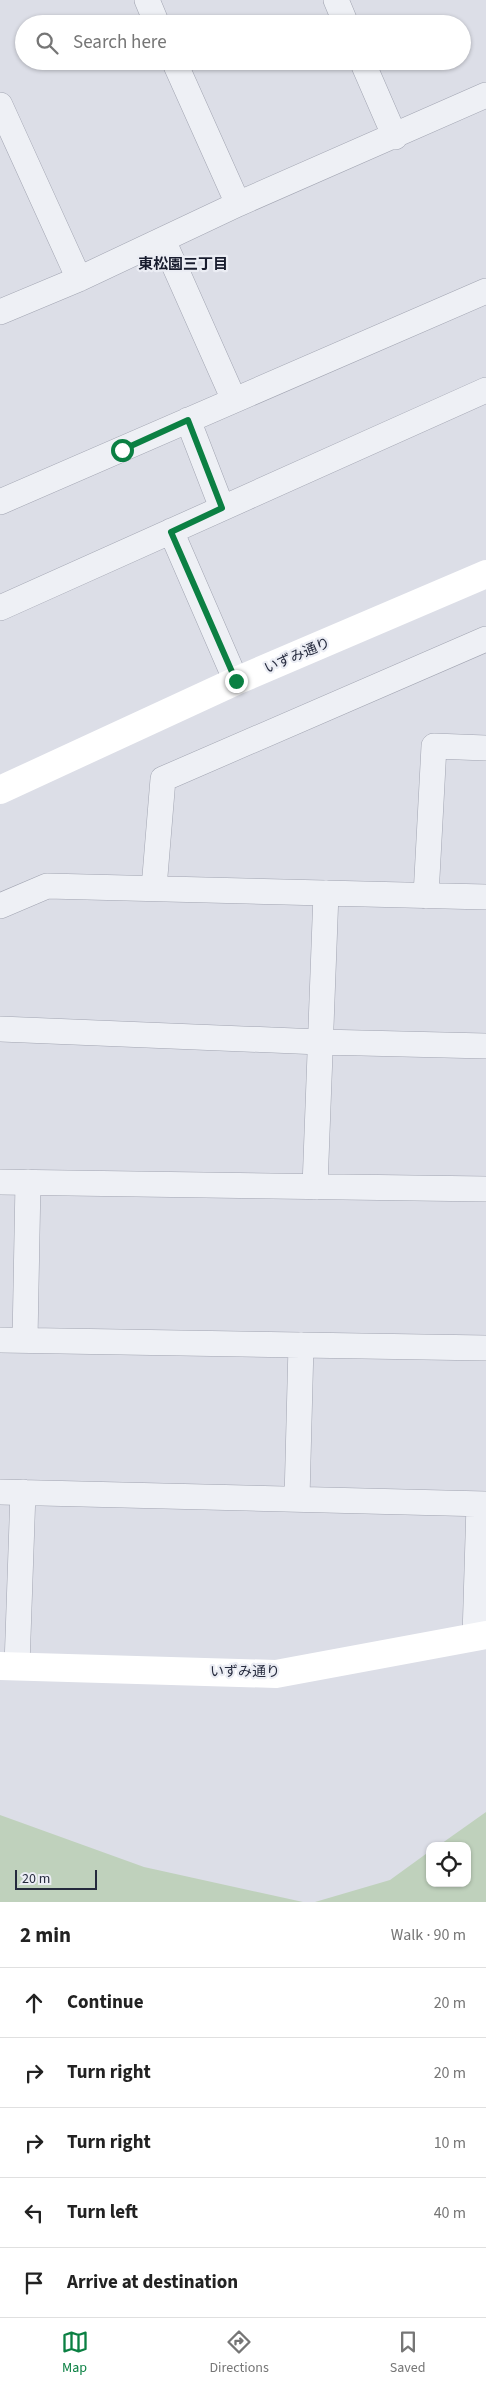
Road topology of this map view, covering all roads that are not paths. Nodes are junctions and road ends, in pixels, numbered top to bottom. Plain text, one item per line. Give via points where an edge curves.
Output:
1 (147, 0) edge
2 (336, 0) edge
3 (153, 15) edge
4 (342, 15) edge
5 (178, 70) edge
6 (366, 70) edge
7 (486, 96) edge
8 (0, 105) edge
9 (395, 137) junction
10 (238, 204) junction
11 (163, 240) junction
12 (79, 279) junction
13 (486, 291) edge
14 (0, 312) edge
15 (486, 390) edge
16 (234, 400) junction
17 (188, 420) junction
18 (0, 502) edge
19 (222, 508) junction
20 (171, 532) junction
21 (486, 574) edge
22 (0, 608) edge
23 (486, 639) edge
24 (236, 681) junction
25 (486, 748) edge
26 (0, 790) edge
27 (154, 888) junction
28 (326, 893) junction
29 (426, 896) junction
30 (486, 897) edge
31 (0, 906) edge
32 (0, 1029) edge
33 (320, 1042) junction
34 (486, 1046) edge
35 (0, 1182) edge
36 (28, 1182) junction
37 (315, 1186) junction
38 (486, 1189) edge
39 (0, 1340) edge
40 (25, 1340) junction
41 (301, 1345) junction
42 (486, 1348) edge
43 (11, 1492) edge
44 (297, 1499) junction
45 (482, 1504) edge
46 (480, 1636) edge
47 (8, 1666) edge

1 - 3 street
2 - 4 street
5 - 10 street
6 - 9 street
7 - 9 street
8 - 12 street
9 - 10 street
10 - 11 street
11 - 12 street
11 - 16 street
12 - 14 street
13 - 16 street
15 - 19 street
16 - 17 street
17 - 18 street
17 - 19 street
19 - 20 street
20 - 22 street
20 - 24 street
21 - 24 street, いずみ通り
23 - 27 street via 163,779
24 - 26 street, いずみ通り
25 - 29 street via 434,746
27 - 28 street
27 - 31 street via 47,886
28 - 29 street
28 - 33 street
29 - 30 street
32 - 33 street
33 - 34 street
33 - 37 street
35 - 36 street
36 - 37 street
36 - 40 street
37 - 38 street
39 - 40 street
40 - 41 street
41 - 42 street
41 - 44 street
43 - 44 street
43 - 47 street
44 - 45 street
45 - 46 street
46 - 47 street, いずみ通り via 276,1674

